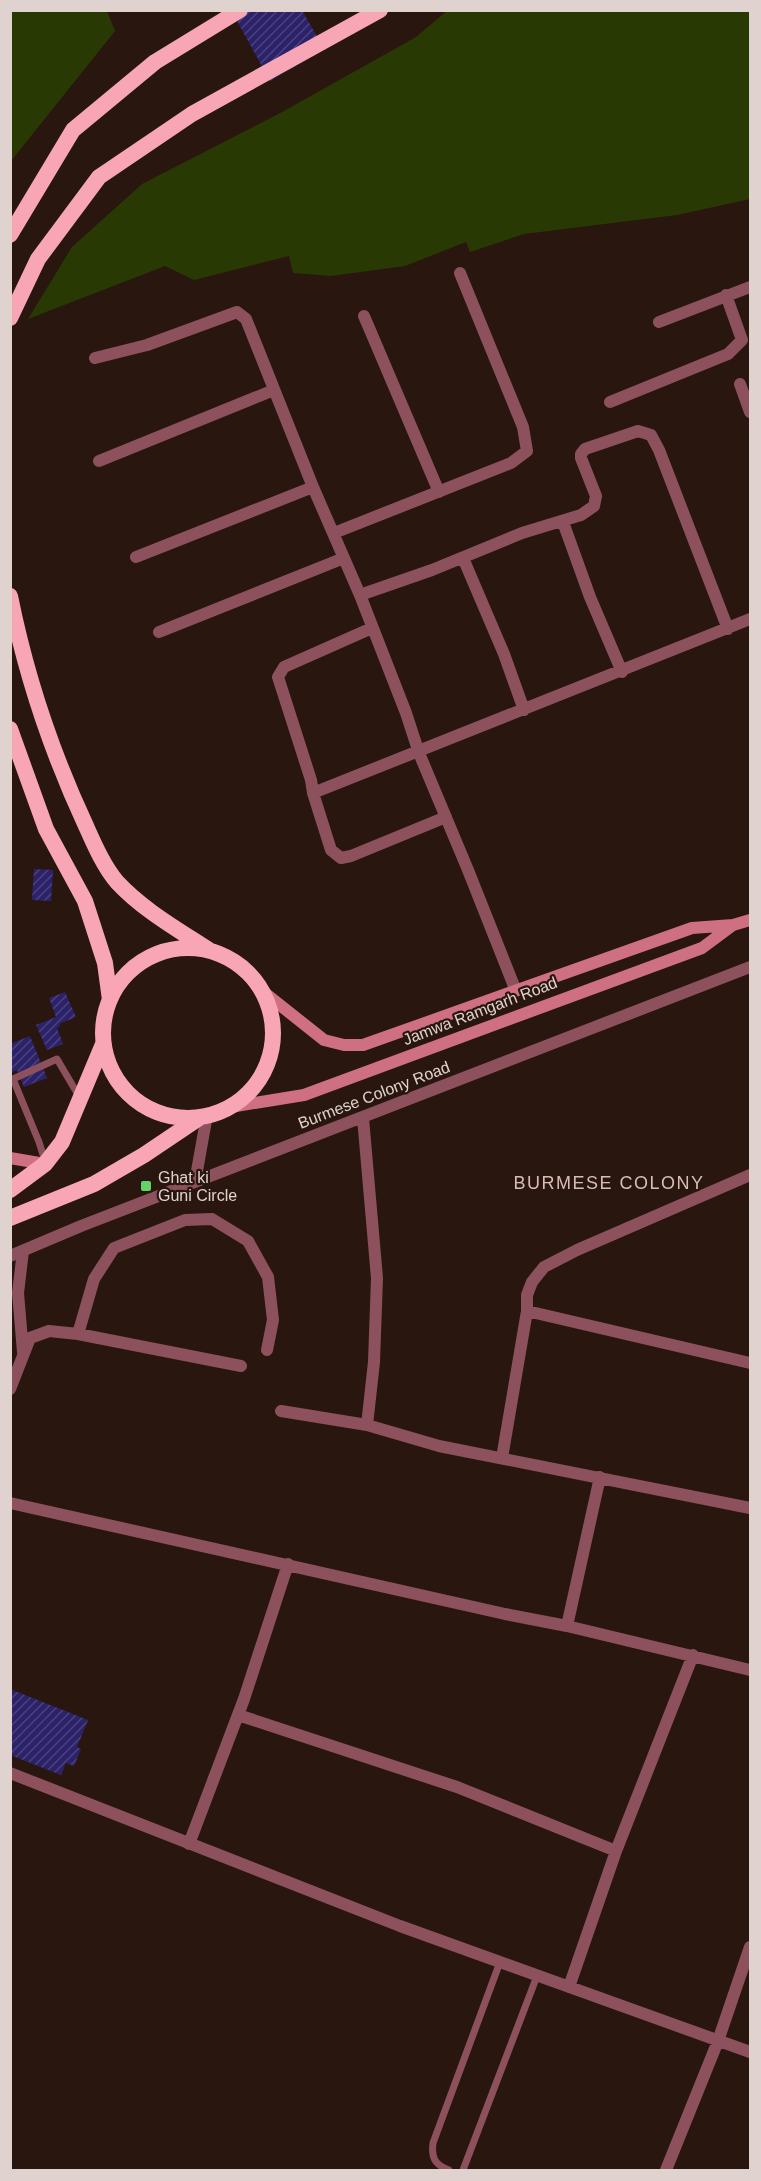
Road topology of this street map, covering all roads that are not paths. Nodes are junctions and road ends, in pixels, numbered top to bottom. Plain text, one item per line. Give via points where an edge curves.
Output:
1 (240, 10) edge
2 (380, 10) edge
3 (10, 235) edge
4 (460, 273) dead end
5 (750, 286) edge
6 (726, 295) junction
7 (364, 316) dead end
8 (10, 318) edge
9 (659, 322) dead end
10 (95, 358) dead end
11 (740, 384) dead end
12 (274, 390) junction
13 (610, 402) dead end
14 (750, 412) edge
15 (99, 460) dead end
16 (313, 487) junction
17 (439, 492) junction
18 (563, 522) junction
19 (334, 533) junction
20 (136, 557) dead end
21 (344, 558) junction
22 (463, 558) junction
23 (360, 595) junction
24 (10, 596) edge
25 (750, 619) edge
26 (372, 628) junction
27 (728, 629) junction
28 (159, 632) dead end
29 (622, 672) junction
30 (524, 710) junction
31 (10, 729) edge
32 (419, 753) junction
33 (313, 794) junction
34 (446, 817) junction
35 (750, 920) edge
36 (733, 925) junction
37 (209, 950) junction
38 (750, 967) edge
39 (261, 990) junction
40 (516, 991) junction
41 (110, 1001) junction
42 (103, 1044) junction
43 (81, 1099) junction
44 (230, 1107) junction
45 (203, 1116) junction
46 (363, 1118) junction
47 (10, 1158) edge
48 (45, 1164) junction
49 (750, 1175) edge
50 (195, 1182) junction
51 (11, 1190) edge
52 (10, 1218) edge
53 (23, 1251) junction
54 (10, 1256) edge
55 (527, 1311) junction
56 (78, 1334) junction
57 (267, 1350) dead end
58 (23, 1353) junction
59 (750, 1363) edge
60 (241, 1366) dead end
61 (10, 1389) edge
62 (281, 1411) dead end
63 (366, 1425) junction
64 (502, 1458) junction
65 (600, 1478) junction
66 (10, 1503) edge
67 (750, 1508) edge
68 (288, 1564) junction
69 (567, 1626) junction
70 (693, 1655) junction
71 (750, 1670) edge
72 (238, 1715) junction
73 (10, 1773) edge
74 (189, 1844) junction
75 (616, 1851) junction
76 (750, 1947) edge
77 (500, 1962) junction
78 (537, 1976) junction
79 (569, 1987) junction
80 (718, 2041) junction
81 (750, 2052) edge
82 (449, 2170) edge
83 (463, 2170) edge
84 (666, 2170) edge

1 - 3 highway via 155,62 73,130
2 - 8 highway via 192,114 99,177 38,260
4 - 17 street via 522,428 527,451 511,463
5 - 6 street
6 - 9 street
6 - 13 street via 742,340 728,354
7 - 17 street
10 - 12 street via 147,345 237,312 246,319
11 - 14 street
12 - 15 street
12 - 16 street
16 - 19 street
16 - 20 street
17 - 19 street
18 - 22 street via 522,533
18 - 27 street via 594,506 596,496 581,458 585,449 638,431 651,435
18 - 29 street
19 - 21 street
21 - 23 street
21 - 28 street
22 - 23 street
22 - 30 street
23 - 26 street
24 - 37 highway via 40,710 70,792 94,843 116,880 149,911
25 - 27 street
26 - 32 street
26 - 33 street via 284,667 278,677
27 - 29 street
29 - 30 street
30 - 32 street
31 - 41 highway via 46,829 85,901 105,963
32 - 33 street
32 - 34 street
33 - 34 street via 331,850 341,858
34 - 40 street
35 - 36 main road, Jamwa Ramgarh Road
36 - 40 main road, Jamwa Ramgarh Road via 692,928
36 - 44 main road, Jamwa Ramgarh Road via 702,948 365,1074 304,1095
37 - 39 highway via 239,965
37 - 41 highway via 176,948 145,959 120,981
38 - 46 street, Burmese Colony Road
39 - 40 main road, Jamwa Ramgarh Road via 324,1040 344,1045 363,1045
39 - 44 highway via 273,1024 272,1054 257,1087
41 - 42 highway via 105,1011
42 - 43 highway
42 - 45 highway via 115,1075 136,1101 166,1115
43 - 48 highway via 62,1142
43 - 48 lane via 57,1059 13,1078
44 - 45 highway
45 - 50 street
45 - 52 highway via 94,1184
46 - 50 street, Burmese Colony Road
46 - 63 street via 377,1278 374,1362
47 - 48 main road
48 - 51 highway
49 - 55 street via 544,1267 532,1282
50 - 53 street, Burmese Colony Road
53 - 54 street, Burmese Colony Road
53 - 58 street via 18,1293
55 - 59 street
55 - 64 street
56 - 57 street via 94,1279 114,1248 185,1220 212,1219 248,1240 268,1277 273,1320
56 - 58 street via 49,1331 30,1338
56 - 60 street
58 - 61 street
62 - 63 street
63 - 64 street via 439,1446
64 - 65 street
65 - 67 street
65 - 69 street
66 - 68 street
68 - 69 street
68 - 72 street
69 - 70 street
70 - 71 street
70 - 75 street
72 - 74 street
72 - 75 street via 457,1788
73 - 74 street
74 - 77 street
75 - 79 street
76 - 80 street
77 - 78 street
77 - 82 lane via 433,2143 431,2155 437,2164
78 - 79 street
78 - 83 lane
79 - 80 street
80 - 81 street
80 - 84 street

